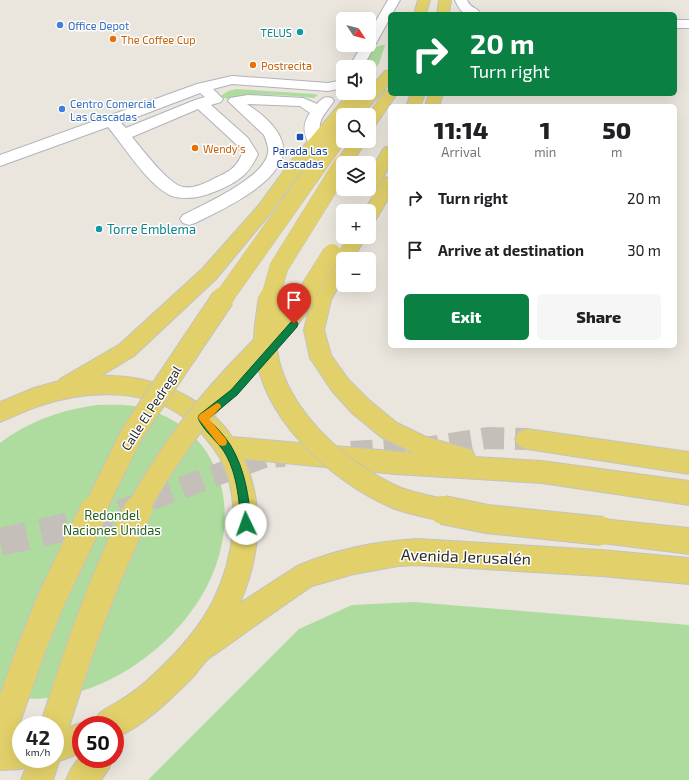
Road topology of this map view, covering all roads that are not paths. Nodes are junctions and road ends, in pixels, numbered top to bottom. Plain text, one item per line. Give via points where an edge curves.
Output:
1 (394, 0) edge
2 (424, 0) edge
3 (445, 0) edge
4 (460, 0) edge
5 (421, 12) edge
6 (443, 12) edge
7 (457, 12) edge
8 (471, 12) edge
9 (677, 24) edge
10 (689, 24) edge
11 (360, 60) edge
12 (388, 63) edge
13 (376, 74) edge
14 (388, 76) edge
15 (336, 85) edge
16 (336, 90) edge
17 (206, 96) junction
18 (389, 96) edge
19 (351, 100) edge
20 (235, 101) junction
21 (360, 108) edge
22 (318, 113) junction
23 (376, 114) edge
24 (111, 121) junction
25 (123, 135) junction
26 (336, 140) edge
27 (316, 142) junction
28 (388, 155) edge
29 (0, 161) edge
30 (336, 175) edge
31 (376, 176) edge
32 (388, 185) edge
33 (376, 205) edge
34 (189, 219) dead end
35 (352, 244) edge
36 (346, 252) edge
37 (336, 262) edge
38 (336, 266) edge
39 (336, 270) edge
40 (60, 390) junction
41 (0, 412) edge
42 (202, 418) junction
43 (527, 439) tunnel mouth
44 (227, 447) junction
45 (689, 463) edge
46 (542, 472) junction
47 (689, 493) edge
48 (689, 541) edge
49 (689, 571) edge
50 (197, 651) junction
51 (164, 686) junction
52 (58, 716) edge
53 (123, 716) edge
54 (124, 725) edge
55 (0, 737) edge
56 (12, 753) edge
57 (0, 754) edge
58 (41, 768) edge
59 (91, 768) edge
60 (37, 780) edge
61 (82, 780) edge

1 - 11 street
2 - 5 main road
3 - 6 main road
4 - 7 main road
4 - 8 street via 465,9
9 - 10 street
12 - 13 main road
14 - 21 main road
15 - 17 street via 328,87 232,80
16 - 22 street
17 - 20 street
17 - 24 street
17 - 25 street
17 - 25 street via 250,154 244,166 229,179 213,187 185,193 171,189 149,168
18 - 23 main road
19 - 27 main road
20 - 22 street via 248,99 302,102
20 - 34 street via 259,120 274,139 277,150 265,173 250,186
22 - 27 street via 311,126
24 - 25 street
24 - 29 street
26 - 55 main road, Calle El Pedregal, bridge via 238,277 131,435 51,600
27 - 40 main road via 264,210 209,274 127,350
28 - 31 main road
30 - 48 main road, bridge via 279,267 270,300 266,340 269,365 281,393 305,431 323,450 367,482 398,498 456,514
32 - 33 main road
35 - 36 main road
37 - 52 main road, bridge via 316,282 275,335 191,425 157,473 108,576
38 - 42 main road via 302,315 253,371 234,392
39 - 46 main road via 321,300 314,330 321,358 340,385 372,417 405,439 457,456
40 - 41 main road via 28,399
40 - 42 main road via 104,384 132,387 170,397
42 - 44 main road
43 - 45 main road
44 - 46 main road via 395,463
44 - 50 main road via 244,496 245,539 238,571 226,603
46 - 47 main road
49 - 50 main road, Avenida Jerusalén via 601,562 398,553 354,561 306,575
50 - 51 main road
51 - 53 main road via 151,698
51 - 54 main road
56 - 57 main road
58 - 60 main road
59 - 61 main road

